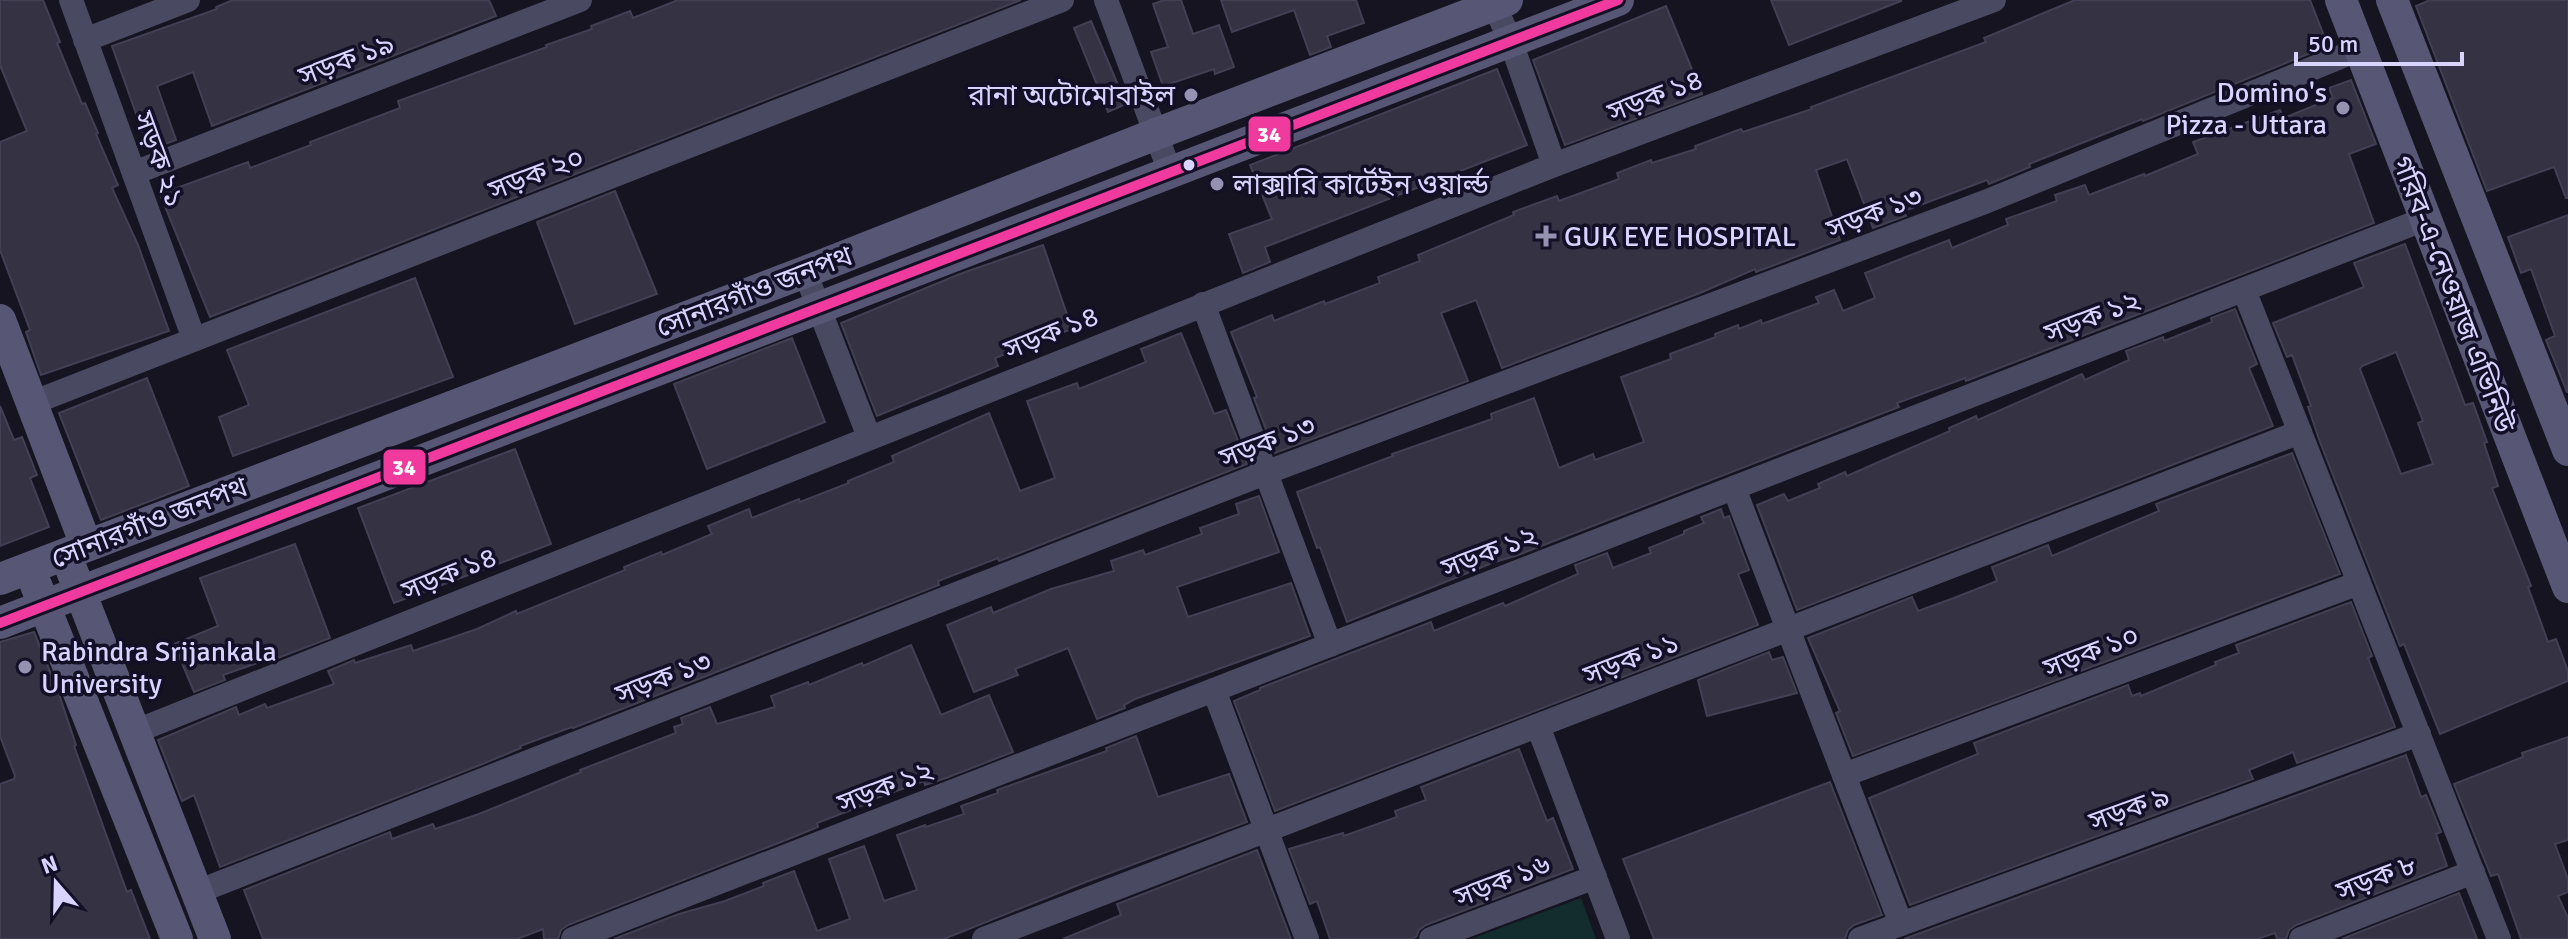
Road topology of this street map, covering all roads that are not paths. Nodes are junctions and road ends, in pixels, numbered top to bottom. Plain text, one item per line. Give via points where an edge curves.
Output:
1 (71, 0) edge
2 (188, 0) edge
3 (580, 0) edge
4 (1062, 0) edge
5 (1106, 0) edge
6 (1618, 0) edge
7 (1994, 0) edge
8 (2341, 0) edge
9 (2392, 0) edge
10 (1501, 2) edge
11 (85, 40) junction
12 (1511, 42) junction
13 (2360, 49) junction
14 (1156, 134) junction
15 (1554, 165) junction
16 (1170, 172) junction
17 (134, 173) junction
18 (2425, 219) junction
19 (805, 272) junction
20 (2244, 290) junction
21 (1203, 304) junction
22 (818, 306) junction
23 (0, 320) edge
24 (194, 339) junction
25 (32, 403) junction
26 (2300, 432) junction
27 (370, 437) junction
28 (869, 437) junction
29 (2565, 443) edge
30 (2516, 453) junction
31 (1265, 473) junction
32 (385, 474) junction
33 (1734, 488) junction
34 (75, 549) junction
35 (15, 573) edge
36 (2359, 583) junction
37 (2568, 587) edge
38 (80, 592) junction
39 (44, 605) junction
40 (0, 623) edge
41 (1788, 629) junction
42 (1330, 645) junction
43 (1214, 690) junction
44 (1538, 726) junction
45 (134, 732) junction
46 (2419, 734) junction
47 (1844, 775) junction
48 (1267, 830) junction
49 (2473, 872) junction
50 (1595, 877) junction
51 (197, 892) junction
52 (1901, 924) junction
53 (177, 939) edge
54 (215, 939) edge
55 (573, 939) edge
56 (984, 939) edge
57 (1307, 939) edge
58 (1431, 939) edge
59 (1618, 939) edge
60 (1860, 939) edge
61 (2301, 939) edge
62 (2499, 939) edge

1 - 11 street, সড়ক ২১
2 - 11 street
3 - 17 street, সড়ক ১৯
4 - 24 street, সড়ক ২০
5 - 14 street
6 - 12 main road, সোনারগাঁও জনপথ
7 - 15 street, সড়ক ১৪
8 - 13 main road, গরিব-এ-নেওয়াজ এভিনিউ
9 - 29 main road, গরিব-এ-নেওয়াজ এভিনিউ
10 - 12 street
10 - 14 main road, সোনারগাঁও জনপথ
11 - 17 street, সড়ক ২১
12 - 15 street
12 - 16 main road, সোনারগাঁও জনপথ
13 - 18 main road, গরিব-এ-নেওয়াজ এভিনিউ
13 - 31 street, সড়ক ১৩ via 1985,202
14 - 16 street
14 - 19 main road, সোনারগাঁও জনপথ
15 - 21 street, সড়ক ১৪
16 - 22 main road, সোনারগাঁও জনপথ
17 - 24 street, সড়ক ২১
18 - 20 street, সড়ক ১২
18 - 30 main road, গরিব-এ-নেওয়াজ এভিনিউ
19 - 22 street
19 - 27 main road, সোনারগাঁও জনপথ
20 - 26 street
20 - 33 street, সড়ক ১২
21 - 28 street, সড়ক ১৪
21 - 31 street
22 - 28 street
22 - 32 main road, সোনারগাঁও জনপথ
23 - 25 main road
24 - 25 street, সড়ক ২০
25 - 34 main road
26 - 36 street
26 - 41 street, সড়ক ১১
27 - 32 main road
27 - 34 main road, সোনারগাঁও জনপথ
28 - 45 street, সড়ক ১৪
29 - 30 main road
30 - 37 main road, গরিব-এ-নেওয়াজ এভিনিউ
31 - 42 street
31 - 51 street, সড়ক ১৩
32 - 38 main road, সোনারগাঁও জনপথ
33 - 41 street
33 - 42 street, সড়ক ১২
34 - 35 main road, সোনারগাঁও জনপথ
34 - 38 main road
35 - 39 main road
36 - 46 street
36 - 47 street, সড়ক ১০
38 - 39 main road, সোনারগাঁও জনপথ
38 - 45 main road
39 - 40 main road, সোনারগাঁও জনপথ
39 - 53 main road
41 - 44 street, সড়ক ১১
41 - 47 street
42 - 43 street, সড়ক ১২
43 - 48 street
43 - 55 street, সড়ক ১২
44 - 48 street, সড়ক ১১
44 - 50 street
45 - 51 main road
46 - 49 street
46 - 52 street, সড়ক ৯
47 - 52 street
48 - 56 street, সড়ক ১১
48 - 57 street
49 - 61 street, সড়ক ৮
49 - 62 street
50 - 58 street, সড়ক ১৬
50 - 59 street
51 - 54 main road
52 - 60 street, সড়ক ৯

